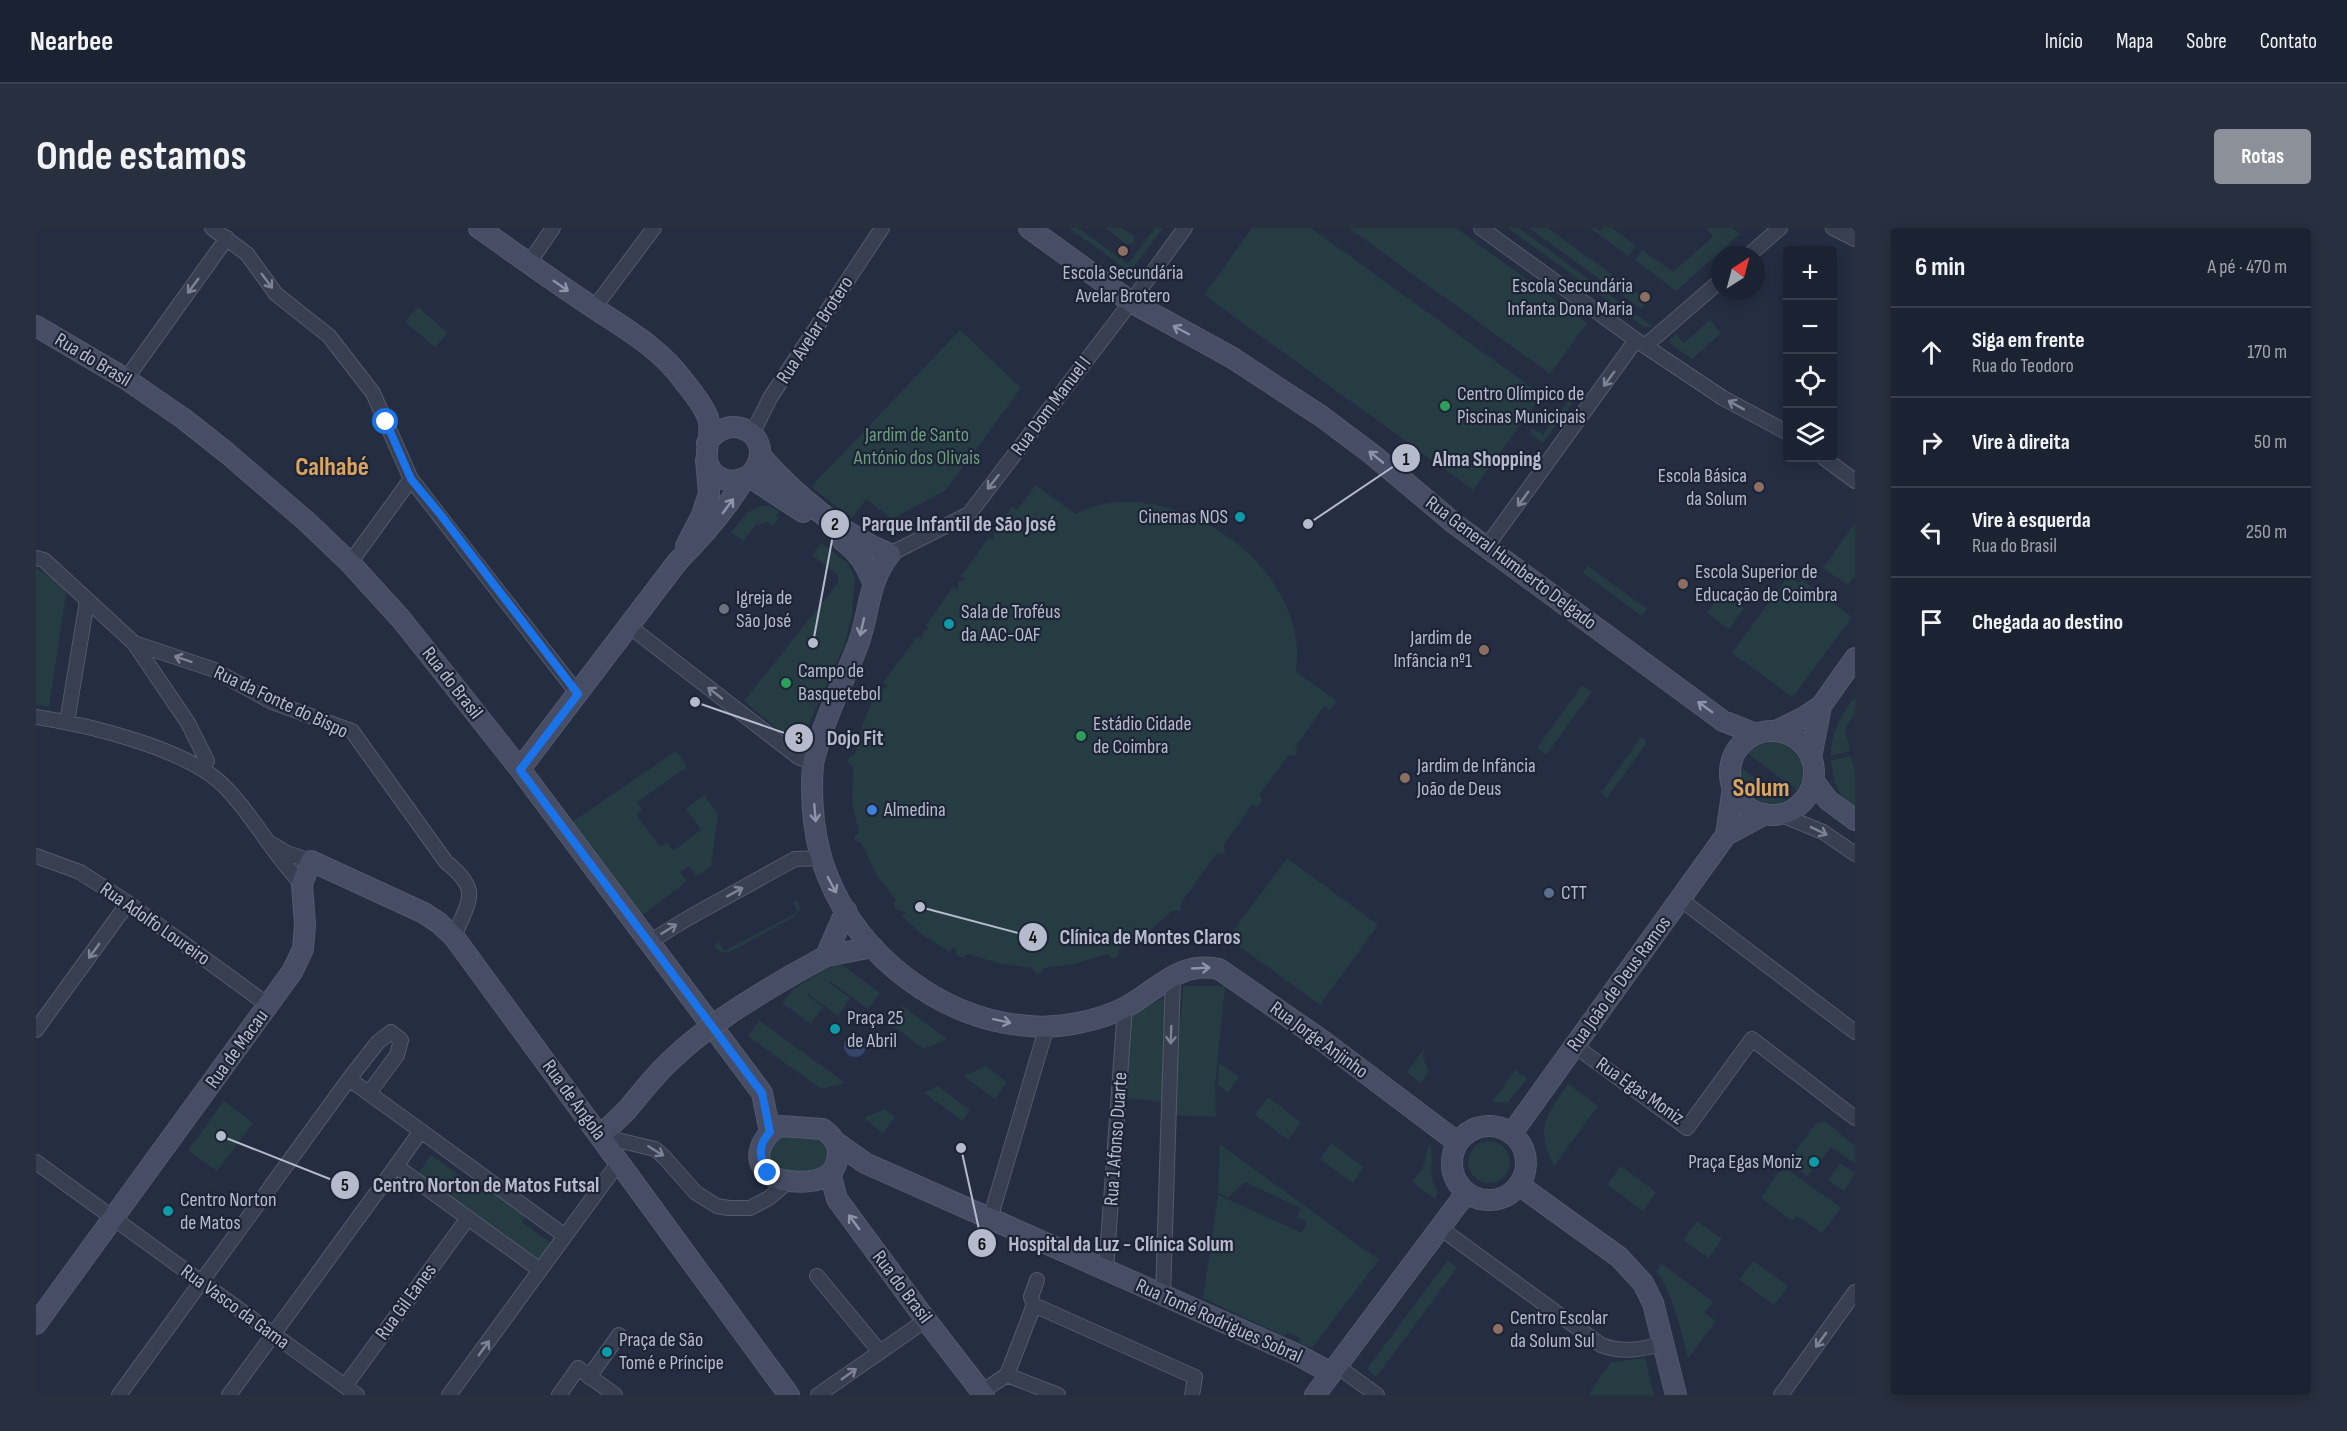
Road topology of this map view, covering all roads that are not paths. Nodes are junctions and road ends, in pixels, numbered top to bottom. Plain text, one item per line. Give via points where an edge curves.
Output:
1 (212, 228) edge
2 (479, 228) edge
3 (553, 228) edge
4 (654, 228) edge
5 (882, 228) edge
6 (1029, 228) edge
7 (1185, 228) edge
8 (1481, 228) edge
9 (1780, 228) edge
10 (1833, 228) edge
11 (227, 238) junction
12 (1855, 239) edge
13 (1759, 246) edge
14 (529, 263) junction
15 (1711, 288) edge
16 (1131, 302) junction
17 (594, 308) junction
18 (36, 326) edge
19 (1641, 343) junction
20 (126, 379) junction
21 (1783, 430) edge
22 (752, 434) junction
23 (707, 451) junction
24 (760, 455) junction
25 (1829, 462) edge
26 (746, 477) junction
27 (411, 479) junction
28 (1855, 481) edge
29 (1487, 546) junction
30 (890, 554) junction
31 (36, 558) edge
32 (678, 561) junction
33 (350, 563) junction
34 (873, 582) junction
35 (87, 601) junction
36 (629, 626) junction
37 (134, 642) junction
38 (1855, 658) edge
39 (578, 694) junction
40 (1821, 706) junction
41 (36, 717) edge
42 (67, 722) junction
43 (1776, 731) junction
44 (1756, 734) junction
45 (1811, 758) junction
46 (207, 761) dead end
47 (813, 763) junction
48 (520, 770) junction
49 (1813, 780) junction
50 (1732, 787) junction
51 (1772, 814) junction
52 (1855, 820) edge
53 (1726, 835) junction
54 (269, 843) junction
55 (1855, 854) edge
56 (36, 856) edge
57 (822, 858) junction
58 (310, 861) junction
59 (302, 884) junction
60 (1680, 899) junction
61 (128, 903) junction
62 (846, 910) junction
63 (453, 937) junction
64 (649, 942) junction
65 (873, 947) junction
66 (826, 956) junction
67 (1173, 976) junction
68 (268, 1005) junction
69 (1125, 1007) junction
70 (1047, 1026) junction
71 (36, 1030) edge
72 (1855, 1032) edge
73 (1575, 1046) junction
74 (349, 1078) junction
75 (369, 1093) junction
76 (762, 1093) junction
77 (1855, 1118) edge
78 (799, 1126) junction
79 (421, 1131) junction
80 (770, 1132) junction
81 (1512, 1133) junction
82 (600, 1136) junction
83 (1457, 1142) junction
84 (837, 1143) junction
85 (36, 1162) edge
86 (619, 1162) junction
87 (865, 1163) junction
88 (396, 1166) junction
89 (833, 1170) junction
90 (790, 1180) junction
91 (1519, 1185) junction
92 (1466, 1193) junction
93 (114, 1218) junction
94 (468, 1218) junction
95 (990, 1219) junction
96 (1440, 1228) junction
97 (565, 1236) junction
98 (540, 1270) junction
99 (1106, 1270) junction
100 (817, 1276) dead end
101 (1037, 1280) dead end
102 (201, 1282) junction
103 (1855, 1292) edge
104 (1163, 1296) junction
105 (1034, 1305) junction
106 (926, 1320) junction
107 (36, 1324) edge
108 (273, 1334) junction
109 (620, 1335) dead end
110 (1664, 1343) junction
111 (880, 1352) junction
112 (1334, 1370) junction
113 (584, 1373) junction
114 (1006, 1376) junction
115 (345, 1386) junction
116 (983, 1393) edge
117 (121, 1394) edge
118 (229, 1395) edge
119 (357, 1395) edge
120 (449, 1395) edge
121 (559, 1395) edge
122 (615, 1395) edge
123 (789, 1395) edge
124 (818, 1395) edge
125 (1058, 1395) edge
126 (1192, 1395) edge
127 (1315, 1395) edge
128 (1377, 1395) edge
129 (1677, 1395) edge
130 (1781, 1395) edge

1 - 11 street
2 - 14 main road
3 - 14 street
4 - 17 street
5 - 22 street, Rua Avelar Brotero via 770,398
6 - 16 main road, Rua General Humberto Delgado
7 - 16 street, Rua Dom Manuel I
8 - 19 street
9 - 13 street
10 - 12 street
11 -> 20 street
11 -> 27 street via 247,254 276,294 329,336 373,393
14 -> 17 main road
15 - 19 street
29 -> 16 main road, Rua General Humberto Delgado via 1297,399
16 -> 30 street, Rua Dom Manuel I via 969,514
17 - 23 main road via 654,350 681,377 709,420
18 - 20 main road, Rua do Brasil
21 -> 19 street via 1724,398
19 -> 29 street
20 - 33 main road, Rua do Brasil via 228,453
22 - 23 main road via 729,427 714,434
22 - 24 main road
23 - 26 main road via 709,467 721,478 729,481
23 - 32 main road via 709,493
24 - 26 main road via 754,471
24 - 30 main road via 814,506 862,542
25 - 28 street
32 -> 26 main road via 707,532
26 - 34 main road via 856,551
27 - 33 street
27 - 39 street
44 -> 29 main road, Rua General Humberto Delgado via 1723,721
30 - 34 main road, Rua Jorge Anjinho
31 - 35 street, Rua da Fonte do Bispo via 44,560
32 - 36 main road
33 - 48 main road, Rua do Brasil via 401,619
34 -> 47 main road, Rua Jorge Anjinho via 859,642 828,712
35 - 37 street, Rua da Fonte do Bispo
35 - 42 street
36 - 39 main road
47 -> 36 street via 798,757
37 - 46 street via 188,723
63 -> 37 street, Rua da Fonte do Bispo via 470,889 446,862 352,731 272,702 212,669
38 - 40 main road
39 - 48 main road
40 - 43 main road
40 - 45 main road
41 - 42 street
42 - 54 street via 149,745 207,770
43 - 44 main road
43 - 45 main road via 1797,740
44 - 50 main road via 1735,753
45 - 49 main road
47 -> 57 main road, Rua Jorge Anjinho via 815,819
48 - 64 main road, Rua do Brasil
49 - 51 main road via 1802,802 1792,810
49 - 52 main road via 1828,800
50 - 51 main road via 1739,800 1754,812
50 - 53 main road, Rua João de Deus Ramos
51 - 53 main road, Rua João de Deus Ramos
51 -> 55 street via 1823,832
53 - 60 main road, Rua João de Deus Ramos
54 - 58 street
54 - 59 street
56 - 61 street, Rua Adolfo Loureiro via 80,872
57 -> 62 main road, Rua Jorge Anjinho
64 -> 57 street via 795,859
58 - 59 main road, Rua de Macau
58 - 63 main road, Rua de Angola via 424,914
59 - 68 main road, Rua de Macau via 303,949
60 - 72 street
60 - 73 main road, Rua João de Deus Ramos
61 - 68 street, Rua Adolfo Loureiro
61 -> 71 street
62 - 65 main road, Rua Jorge Anjinho
62 - 66 main road
63 - 82 main road, Rua de Angola
64 - 76 main road, Rua do Brasil
65 - 66 main road
65 -> 70 main road, Rua Jorge Anjinho via 898,972 958,1009 1003,1022
66 - 82 main road, bridge via 747,1002 696,1038
67 - 69 main road, Rua Jorge Anjinho
67 -> 83 main road, Rua Jorge Anjinho via 1204,966 1219,969
67 -> 104 street
68 - 93 main road, Rua de Macau
69 - 70 main road, Rua Jorge Anjinho via 1088,1020
69 - 99 street, Rua 1 Afonso Duarte
70 - 95 street
73 - 77 street, Rua Egas Moniz via 1687,1128 1752,1039
73 - 81 main road, Rua João de Deus Ramos
74 - 75 street
74 - 75 street via 391,1032 401,1040 397,1054
74 - 102 street
75 - 79 street
76 - 78 main road
76 - 80 main road, Rua do Brasil
78 - 80 main road via 780,1126
78 - 84 main road via 823,1129
79 - 88 street
79 - 97 street
80 - 90 main road via 759,1150 761,1161 768,1173
81 - 83 main road via 1489,1125 1477,1127
81 - 91 main road via 1525,1153 1526,1165
82 - 86 main road, Rua de Angola
82 -> 90 street via 655,1149 696,1193 717,1206 750,1208
83 - 92 main road via 1452,1152 1453,1175
84 - 87 main road, Rua Tomé Rodrigues Sobral
84 - 89 main road, Rua do Brasil via 839,1153
85 - 93 street, Rua Vasco da Gama
86 - 97 street
86 - 123 main road, Rua de Angola
87 - 89 main road
87 - 95 main road, Rua Tomé Rodrigues Sobral
88 - 94 street
88 - 108 street
89 - 90 main road via 823,1178
106 -> 89 main road, Rua do Brasil via 837,1199
91 - 92 main road via 1500,1199 1488,1200
91 - 110 main road via 1633,1269 1653,1303
92 - 96 main road
93 - 102 street, Rua Vasco da Gama
93 - 107 main road, Rua de Macau
94 - 98 street
94 - 115 street, Rua Gil Eanes
95 - 99 main road, Rua Tomé Rodrigues Sobral
96 - 110 street via 1601,1345 1634,1350
96 - 112 main road
97 - 98 street
120 -> 98 street
99 - 104 main road, Rua Tomé Rodrigues Sobral
100 - 111 street
101 - 105 street via 1030,1297
102 - 108 street, Rua Vasco da Gama
102 - 117 street
103 -> 130 street
104 - 112 main road, Rua Tomé Rodrigues Sobral
105 - 114 street
105 - 126 street via 1195,1377
106 - 111 street
106 - 116 main road, Rua do Brasil
108 - 115 street, Rua Vasco da Gama
108 - 118 street
109 - 113 street
110 - 129 main road
124 -> 111 street
112 - 127 main road
112 - 128 street
113 - 121 street
113 - 122 street
114 - 116 street
114 - 125 street
115 - 119 street, Rua Vasco da Gama

